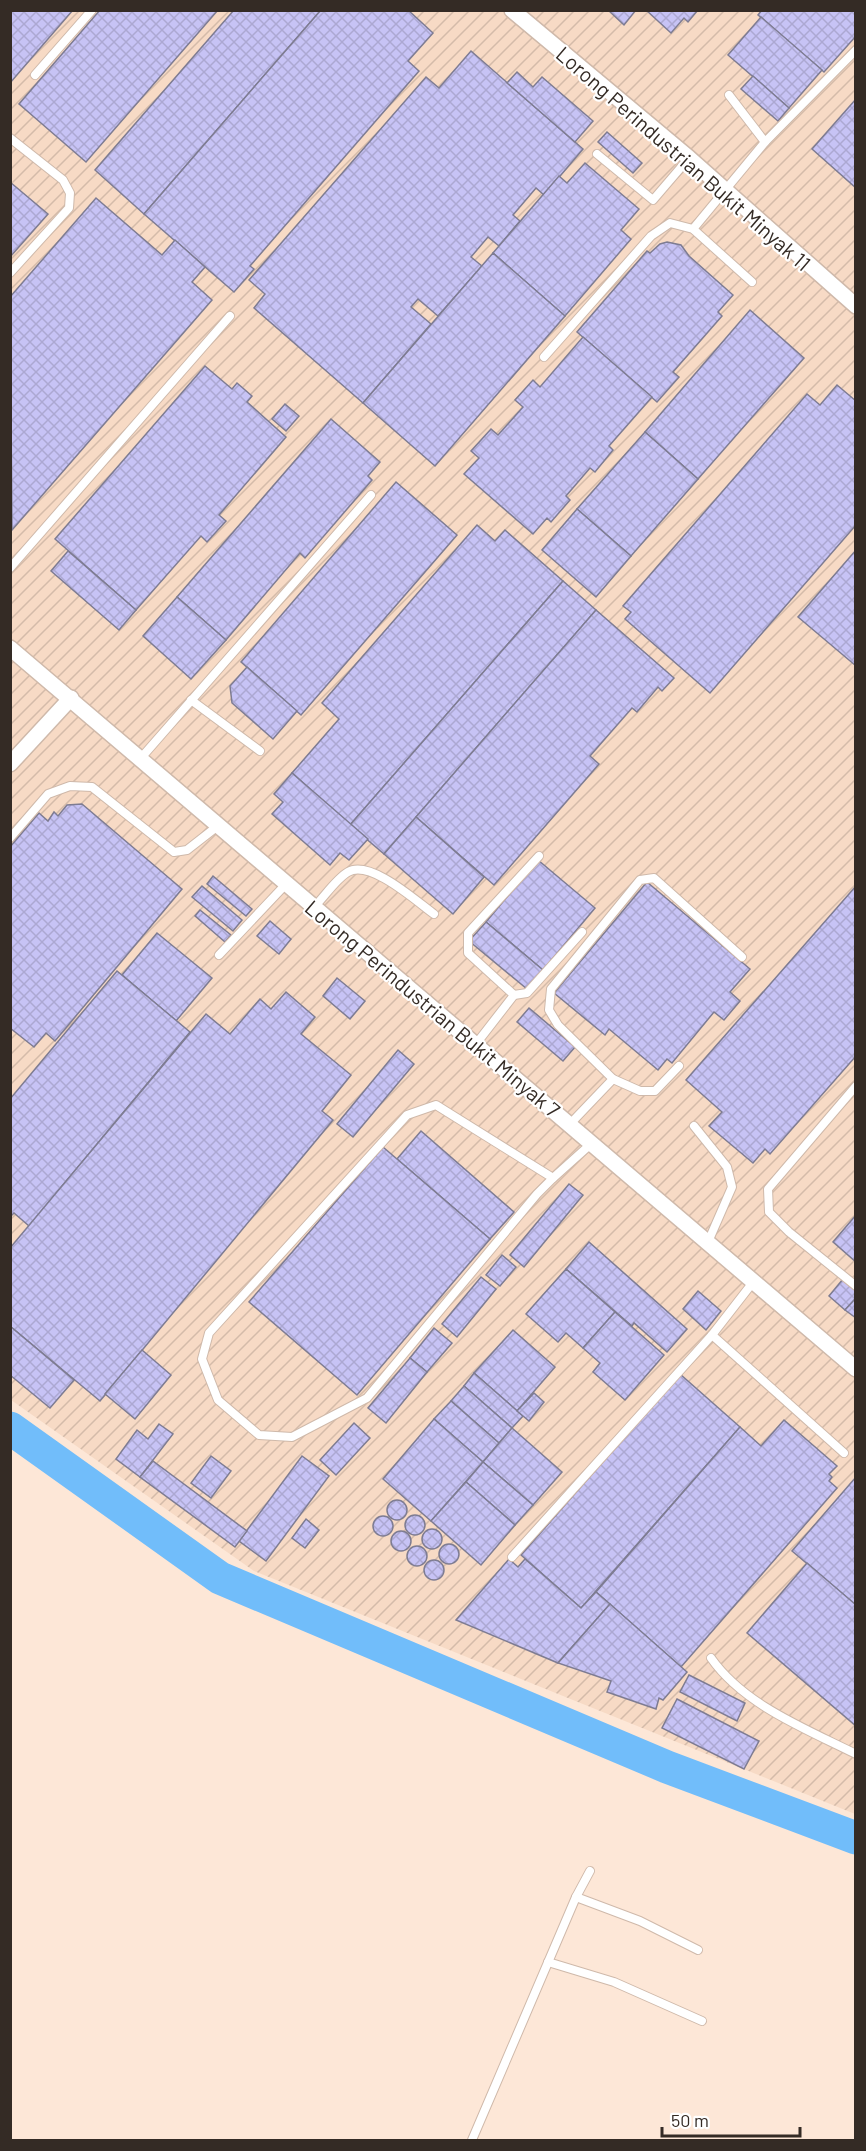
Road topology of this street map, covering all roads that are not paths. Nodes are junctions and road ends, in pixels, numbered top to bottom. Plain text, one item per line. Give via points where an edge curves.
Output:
1 (92, 10) edge
2 (512, 10) edge
3 (855, 50) edge
4 (35, 75) dead end
5 (729, 95) dead end
6 (10, 138) edge
7 (765, 142) junction
8 (597, 154) dead end
9 (689, 158) junction
10 (725, 190) junction
11 (693, 229) junction
12 (10, 273) edge
13 (752, 282) dead end
14 (855, 306) edge
15 (230, 316) dead end
16 (544, 357) dead end
17 (371, 495) dead end
18 (10, 568) edge
19 (10, 648) edge
20 (71, 698) junction
21 (191, 700) junction
22 (261, 751) dead end
23 (141, 758) junction
24 (10, 764) edge
25 (219, 825) junction
26 (10, 838) edge
27 (539, 856) dead end
28 (287, 883) junction
29 (315, 906) junction
30 (434, 914) dead end
31 (582, 932) dead end
32 (219, 956) dead end
33 (742, 957) dead end
34 (514, 995) junction
35 (476, 1044) junction
36 (679, 1066) dead end
37 (613, 1079) junction
38 (855, 1086) edge
39 (570, 1124) junction
40 (694, 1126) dead end
41 (592, 1143) junction
42 (553, 1178) junction
43 (708, 1242) junction
44 (754, 1281) junction
45 (855, 1286) edge
46 (712, 1335) junction
47 (855, 1369) edge
48 (843, 1453) dead end
49 (512, 1557) dead end
50 (711, 1658) dead end
51 (855, 1754) edge
52 (590, 1871) dead end
53 (576, 1897) junction
54 (698, 1950) dead end
55 (548, 1962) junction
56 (702, 2021) dead end
57 (472, 2140) edge

1 - 4 lane
2 - 9 street, Lorong Perindustrian Bukit Minyak 11
3 - 7 lane
5 - 7 lane
6 - 12 lane via 63,180 70,193 69,208
7 - 10 lane
8 - 9 lane via 653,200
9 - 10 street, Lorong Perindustrian Bukit Minyak 11
10 - 11 lane
10 - 14 street, Lorong Perindustrian Bukit Minyak 11
11 - 13 lane
11 - 16 lane via 669,223 651,236
15 - 18 lane
17 - 21 lane
19 - 20 street, Lorong Perindustrian Bukit Minyak 7
20 - 23 street, Lorong Perindustrian Bukit Minyak 7
20 - 24 street
21 - 22 lane
21 - 23 lane
23 - 25 street, Lorong Perindustrian Bukit Minyak 7
25 - 26 lane via 187,850 174,852 92,787 70,786 48,794
25 - 28 street, Lorong Perindustrian Bukit Minyak 7
27 - 34 lane via 468,933 468,952
28 - 29 street, Lorong Perindustrian Bukit Minyak 7
28 - 32 lane
29 - 30 lane via 348,872 361,869 376,873
29 - 35 street, Lorong Perindustrian Bukit Minyak 7
31 - 34 lane via 527,993
33 - 37 lane via 654,878 640,880 551,989 549,1010 558,1024
34 - 35 lane
35 - 39 street, Lorong Perindustrian Bukit Minyak 7
36 - 37 lane via 655,1091 640,1091
37 - 39 lane
38 - 45 lane via 768,1189 769,1212
39 - 41 street, Lorong Perindustrian Bukit Minyak 7
40 - 43 lane via 728,1167 732,1187
41 - 42 lane
41 - 43 street, Lorong Perindustrian Bukit Minyak 7
42 - 42 lane via 367,1398 292,1437 259,1435 218,1400 202,1359 208,1333 407,1115 435,1105
43 - 44 street, Lorong Perindustrian Bukit Minyak 7
44 - 46 lane
44 - 47 street, Lorong Perindustrian Bukit Minyak 7
46 - 48 lane
46 - 49 lane
50 - 51 lane via 722,1673 778,1714
52 - 53 lane
53 - 54 lane via 640,1921
53 - 55 lane
55 - 56 lane via 614,1982
55 - 57 lane

